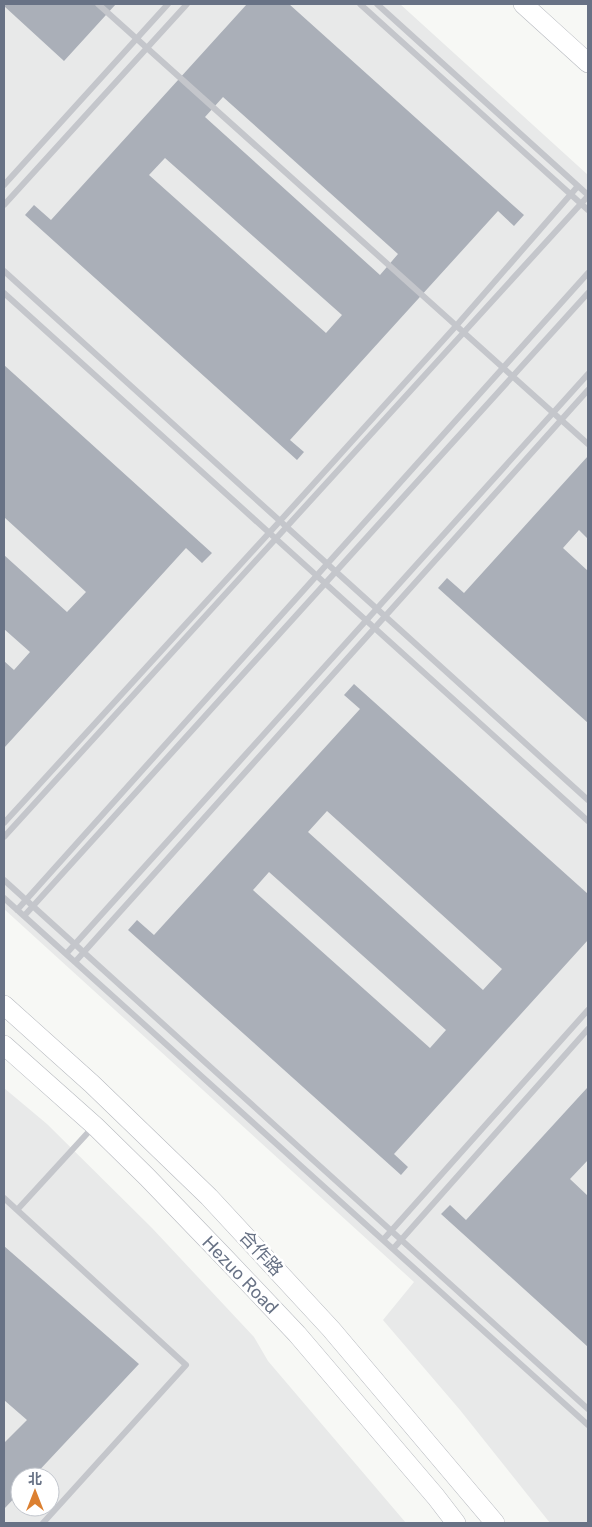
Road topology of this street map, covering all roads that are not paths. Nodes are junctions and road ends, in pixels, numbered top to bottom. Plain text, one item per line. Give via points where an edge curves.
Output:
1 (98, 4) edge
2 (168, 4) edge
3 (187, 4) edge
4 (360, 4) edge
5 (377, 4) edge
6 (523, 4) edge
7 (137, 39) junction
8 (147, 48) junction
9 (588, 63) edge
10 (4, 185) edge
11 (578, 186) junction
12 (570, 194) junction
13 (588, 195) edge
14 (581, 204) junction
15 (4, 205) edge
16 (588, 210) edge
17 (4, 270) edge
18 (588, 272) edge
19 (4, 293) edge
20 (588, 293) edge
21 (456, 326) junction
22 (464, 332) junction
23 (503, 368) junction
24 (588, 374) edge
25 (513, 376) junction
26 (588, 390) edge
27 (553, 413) junction
28 (561, 420) junction
29 (588, 444) edge
30 (280, 521) junction
31 (286, 527) junction
32 (269, 533) junction
33 (276, 539) junction
34 (328, 564) junction
35 (336, 572) junction
36 (317, 576) junction
37 (325, 584) junction
38 (377, 609) junction
39 (385, 616) junction
40 (366, 621) junction
41 (375, 628) junction
42 (588, 800) edge
43 (588, 821) edge
44 (4, 823) edge
45 (4, 837) edge
46 (4, 880) edge
47 (4, 898) edge
48 (26, 900) junction
49 (33, 907) junction
50 (18, 910) junction
51 (24, 916) junction
52 (75, 945) junction
53 (84, 953) junction
54 (66, 954) junction
55 (76, 962) junction
56 (4, 1005) edge
57 (588, 1010) edge
58 (588, 1029) edge
59 (4, 1045) edge
60 (95, 1126) junction
61 (4, 1198) edge
62 (17, 1210) junction
63 (391, 1230) junction
64 (401, 1239) junction
65 (383, 1240) junction
66 (393, 1249) junction
67 (588, 1409) edge
68 (588, 1425) edge
69 (42, 1523) edge
70 (456, 1523) edge
71 (495, 1523) edge

1 - 7 lane
2 - 7 lane
3 - 8 lane
4 - 12 lane
5 - 11 lane
6 - 9 main road
7 - 8 lane
7 - 10 lane
8 - 15 lane
8 - 21 lane
11 - 12 lane
11 - 13 lane
12 - 14 lane
12 - 21 lane
13 - 14 lane
14 - 16 lane
14 - 22 lane
17 - 30 lane
18 - 23 lane
19 - 32 lane
20 - 25 lane
21 - 22 lane
21 - 30 lane
22 - 23 lane
22 - 31 lane
23 - 25 lane
23 - 34 lane
24 - 27 lane
25 - 27 lane
25 - 35 lane
26 - 28 lane
27 - 28 lane
27 - 38 lane
28 - 29 lane
28 - 39 lane
30 - 31 lane
30 - 32 lane
31 - 33 lane
31 - 34 lane
32 - 33 lane
32 - 44 lane
33 - 36 lane
33 - 45 lane
34 - 35 lane
34 - 36 lane
35 - 37 lane
35 - 38 lane
36 - 37 lane
36 - 48 lane
37 - 40 lane
37 - 49 lane
38 - 39 lane
38 - 40 lane
39 - 41 lane
39 - 42 lane
40 - 41 lane
40 - 52 lane
41 - 43 lane
41 - 53 lane
46 - 48 lane
47 - 50 lane
48 - 49 lane
48 - 50 lane
49 - 51 lane
49 - 52 lane
50 - 51 lane
51 - 54 lane
52 - 53 lane
52 - 54 lane
53 - 55 lane
53 - 63 lane
54 - 55 lane
55 - 65 lane
56 - 71 main road, 合作路 via 209,1197 331,1329
57 - 63 lane
58 - 64 lane
59 - 60 main road, Hezuo Road
60 - 62 lane
60 - 70 main road, Hezuo Road via 297,1334
61 - 62 lane
62 - 69 lane via 186,1365
63 - 64 lane
63 - 65 lane
64 - 66 lane
64 - 67 lane
65 - 66 lane
66 - 68 lane

